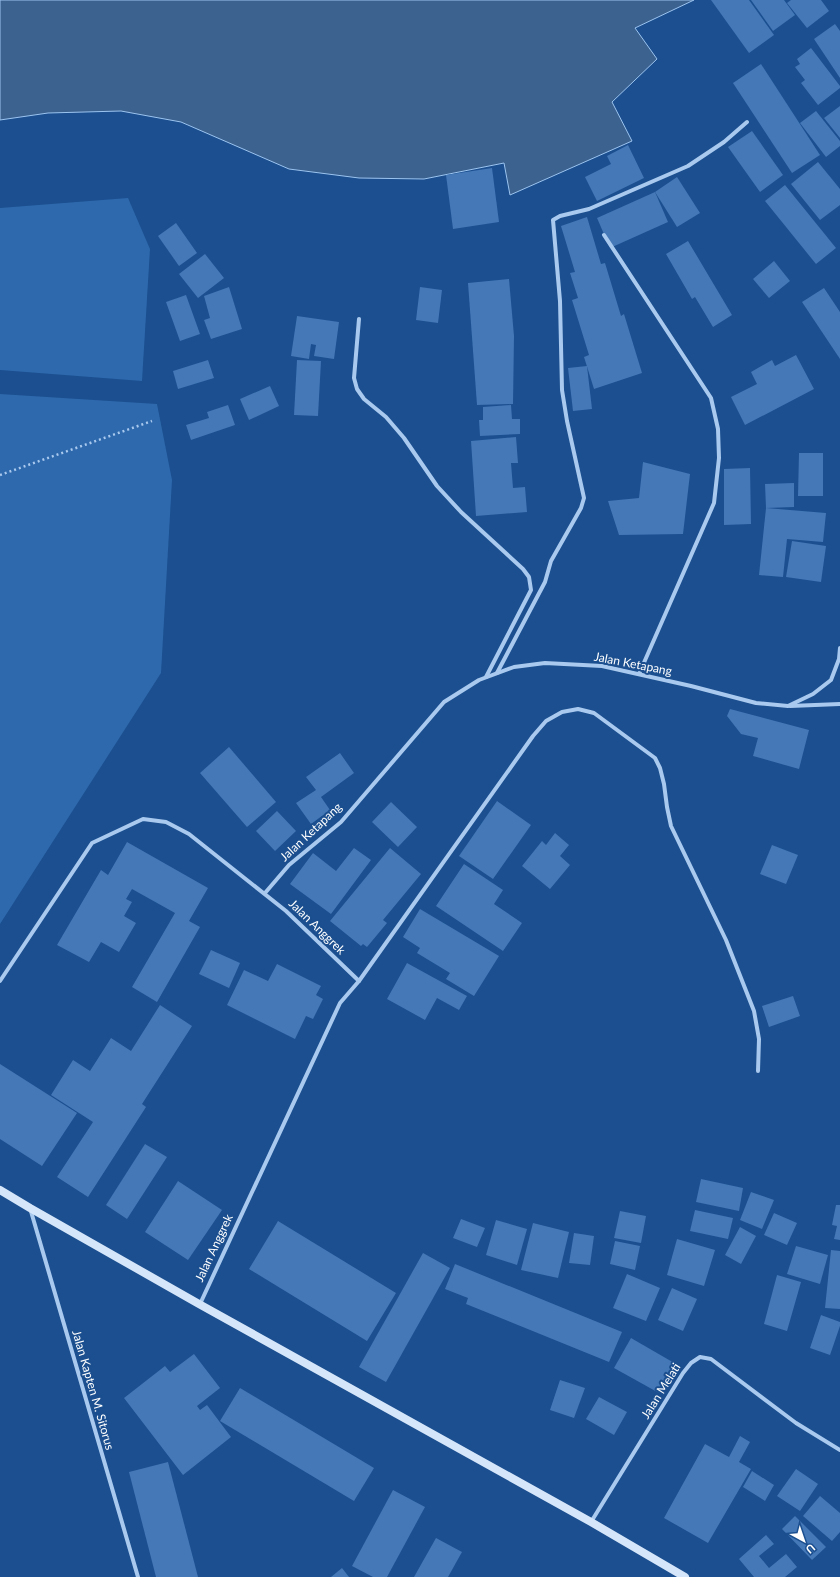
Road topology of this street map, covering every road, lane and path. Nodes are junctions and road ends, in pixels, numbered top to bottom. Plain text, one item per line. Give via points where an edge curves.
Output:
1 (747, 122) dead end
2 (604, 235) dead end
3 (359, 319) dead end
4 (152, 421) dead end
5 (0, 475) edge
6 (840, 648) edge
7 (497, 673) junction
8 (639, 674) junction
9 (485, 678) junction
10 (840, 704) edge
11 (788, 706) junction
12 (265, 893) junction
13 (0, 981) edge
14 (359, 981) junction
15 (758, 1071) dead end
16 (0, 1190) edge
17 (30, 1208) junction
18 (199, 1304) junction
19 (840, 1450) edge
20 (591, 1522) junction
21 (138, 1577) edge
22 (685, 1577) edge

1 - 7 street via 724,142 688,166 589,209 553,220 560,301 562,390 584,498 551,561 545,582
2 - 8 street via 711,398 718,429 719,458 714,503
3 - 9 street via 354,378 357,389 404,438 437,486 529,577 531,590
4 - 5 path
6 - 11 street via 839,659 831,680 813,694
7 - 8 street, Jalan Ketapang via 514,667 545,663 602,666
7 - 9 street, Jalan Ketapang
8 - 11 street, Jalan Ketapang via 756,703
9 - 12 street, Jalan Ketapang via 444,702 340,822 289,865
10 - 11 street, Jalan Ketapang
12 - 13 street, Jalan Anggrek via 189,834 166,822 143,819 92,843
12 - 14 street, Jalan Anggrek
14 - 15 street via 533,736 546,721 562,712 578,709 594,713 623,733 655,758 660,768 671,826 726,940 754,1011 759,1039
14 - 18 street, Jalan Anggrek via 340,1003
16 - 17 main road
17 - 18 main road
17 - 21 street, Jalan Kapten M. Sitorus
18 - 20 main road
19 - 20 street, Jalan Melati via 796,1422 711,1358 700,1357 683,1372
20 - 22 main road

